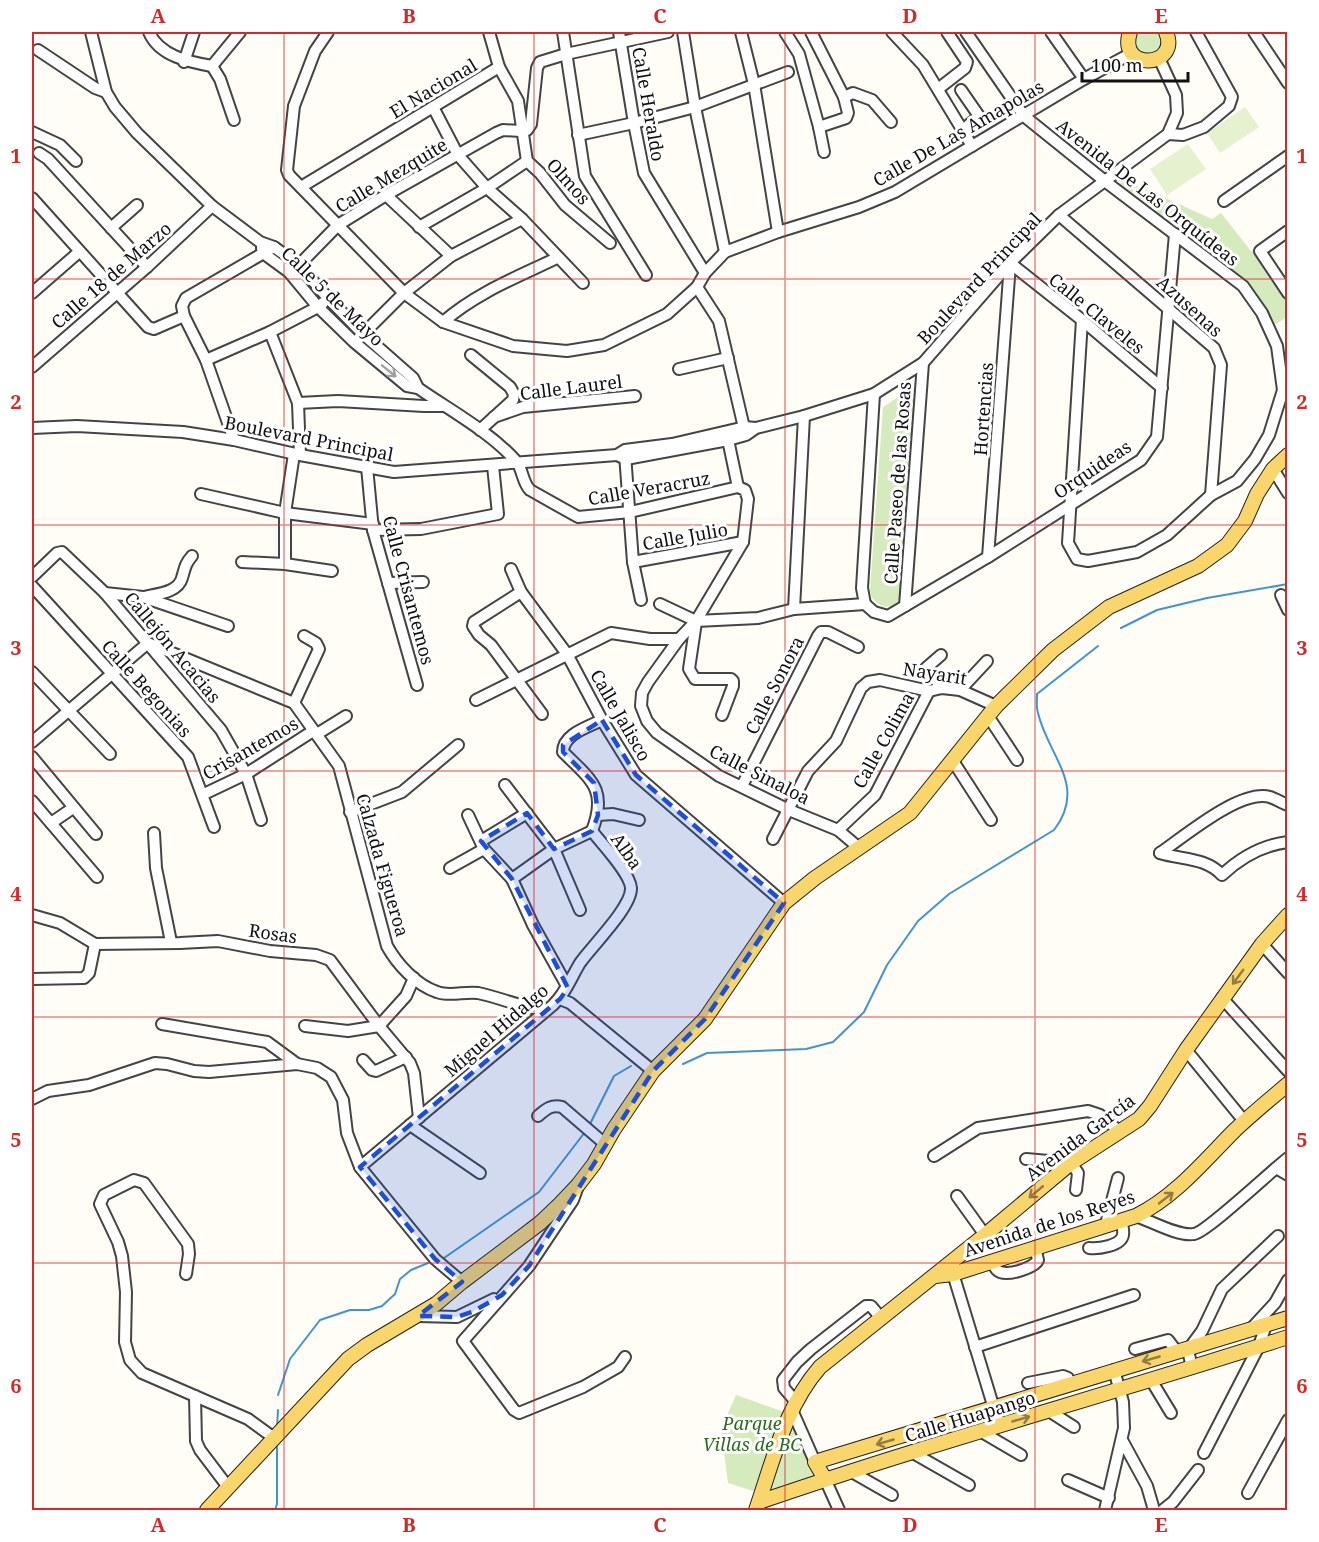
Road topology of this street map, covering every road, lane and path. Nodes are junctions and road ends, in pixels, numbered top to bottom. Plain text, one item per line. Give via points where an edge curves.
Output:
1 (90, 32) edge
2 (149, 32) edge
3 (194, 32) edge
4 (240, 32) edge
5 (328, 32) edge
6 (489, 32) edge
7 (563, 32) edge
8 (668, 32) edge
9 (683, 32) edge
10 (741, 32) edge
11 (785, 32) edge
12 (811, 32) edge
13 (892, 32) edge
14 (947, 32) edge
15 (966, 32) edge
16 (1051, 32) edge
17 (1130, 32) edge
18 (1196, 32) edge
19 (1254, 32) edge
20 (1169, 33) edge
21 (620, 37) edge
22 (38, 50) dead end
23 (1132, 53) junction
24 (566, 54) junction
25 (1159, 58) junction
26 (184, 62) junction
27 (212, 66) junction
28 (499, 67) junction
29 (788, 72) dead end
30 (1084, 79) junction
31 (1287, 83) edge
32 (754, 84) junction
33 (938, 89) junction
34 (961, 90) dead end
35 (106, 92) junction
36 (844, 97) junction
37 (433, 107) junction
38 (695, 107) junction
39 (1024, 116) junction
40 (234, 120) dead end
41 (891, 122) dead end
42 (634, 123) junction
43 (819, 127) junction
44 (963, 130) junction
45 (522, 131) junction
46 (32, 132) edge
47 (1168, 134) junction
48 (578, 135) junction
49 (972, 146) junction
50 (824, 152) dead end
51 (39, 153) dead end
52 (458, 155) junction
53 (1287, 156) edge
54 (527, 161) junction
55 (76, 162) dead end
56 (1106, 182) junction
57 (301, 187) junction
58 (487, 188) junction
59 (386, 195) junction
60 (32, 198) edge
61 (1224, 201) dead end
62 (137, 205) dead end
63 (212, 206) junction
64 (1059, 216) junction
65 (522, 219) junction
66 (339, 225) junction
67 (419, 227) junction
68 (111, 228) junction
69 (1287, 231) edge
70 (778, 232) junction
71 (1175, 234) junction
72 (260, 242) junction
73 (610, 243) dead end
74 (274, 247) junction
75 (79, 252) junction
76 (724, 252) junction
77 (263, 254) junction
78 (451, 256) junction
79 (557, 258) junction
80 (1010, 263) junction
81 (299, 265) junction
82 (147, 267) junction
83 (289, 272) junction
84 (705, 273) junction
85 (646, 275) dead end
86 (583, 283) dead end
87 (697, 287) junction
88 (116, 292) junction
89 (32, 293) edge
90 (404, 293) junction
91 (1287, 293) edge
92 (328, 298) junction
93 (318, 307) junction
94 (1169, 308) junction
95 (184, 316) junction
96 (1082, 320) junction
97 (443, 322) junction
98 (270, 332) junction
99 (363, 334) junction
100 (354, 342) junction
101 (471, 355) dead end
102 (728, 358) junction
103 (206, 360) junction
104 (923, 363) junction
105 (32, 367) edge
106 (679, 369) dead end
107 (418, 387) junction
108 (1162, 388) junction
109 (1286, 393) edge
110 (874, 394) junction
111 (636, 396) dead end
112 (298, 403) junction
113 (443, 406) junction
114 (804, 416) junction
115 (494, 417) junction
116 (32, 428) edge
117 (480, 430) junction
118 (749, 430) junction
119 (728, 436) junction
120 (234, 440) junction
121 (297, 454) junction
122 (623, 455) junction
123 (1287, 455) edge
124 (518, 463) junction
125 (493, 466) junction
126 (367, 467) junction
127 (1274, 469) junction
128 (738, 488) junction
129 (1287, 493) edge
130 (201, 494) dead end
131 (1211, 495) junction
132 (1069, 505) junction
133 (630, 512) junction
134 (285, 513) junction
135 (373, 527) junction
136 (743, 542) junction
137 (192, 556) dead end
138 (988, 556) junction
139 (242, 562) dead end
140 (633, 562) junction
141 (285, 564) junction
142 (511, 569) dead end
143 (332, 571) dead end
144 (32, 577) edge
145 (423, 582) dead end
146 (388, 583) junction
147 (32, 586) edge
148 (521, 592) junction
149 (105, 593) junction
150 (1281, 595) dead end
151 (143, 597) junction
152 (641, 600) dead end
153 (660, 604) dead end
154 (866, 604) junction
155 (905, 606) junction
156 (794, 609) junction
157 (1287, 610) edge
158 (696, 621) junction
159 (228, 626) dead end
160 (304, 636) dead end
161 (679, 639) junction
162 (148, 643) junction
163 (858, 648) dead end
164 (567, 654) junction
165 (941, 655) dead end
166 (987, 661) dead end
167 (32, 672) edge
168 (111, 673) junction
169 (515, 680) junction
170 (417, 685) dead end
171 (942, 688) junction
172 (960, 690) junction
173 (929, 691) junction
174 (476, 700) dead end
175 (294, 703) junction
176 (68, 711) junction
177 (992, 711) junction
178 (542, 714) dead end
179 (722, 715) dead end
180 (346, 716) dead end
181 (602, 720) junction
182 (315, 732) junction
183 (32, 742) edge
184 (458, 744) dead end
185 (110, 754) dead end
186 (32, 757) edge
187 (1017, 760) dead end
188 (953, 761) junction
189 (246, 774) junction
190 (505, 785) dead end
191 (742, 786) junction
192 (204, 794) junction
193 (32, 801) edge
194 (1287, 805) edge
195 (73, 808) junction
196 (789, 810) junction
197 (350, 812) junction
198 (527, 813) junction
199 (468, 815) dead end
200 (598, 815) junction
201 (261, 820) dead end
202 (639, 820) dead end
203 (991, 820) dead end
204 (51, 823) junction
205 (214, 827) dead end
206 (838, 830) junction
207 (592, 831) junction
208 (154, 833) dead end
209 (96, 834) dead end
210 (773, 839) dead end
211 (1287, 842) edge
212 (483, 845) junction
213 (858, 847) junction
214 (554, 849) junction
215 (450, 868) dead end
216 (97, 877) dead end
217 (512, 879) junction
218 (630, 897) joint
219 (784, 903) junction
220 (580, 910) dead end
221 (32, 915) edge
222 (1287, 915) edge
223 (171, 942) junction
224 (95, 944) junction
225 (1262, 944) junction
226 (1287, 973) edge
227 (414, 978) junction
228 (32, 979) edge
229 (567, 986) junction
230 (1222, 998) junction
231 (560, 999) junction
232 (546, 1010) junction
233 (162, 1024) dead end
234 (304, 1026) dead end
235 (379, 1026) junction
236 (1186, 1050) junction
237 (406, 1057) junction
238 (363, 1060) dead end
239 (297, 1064) junction
240 (653, 1071) junction
241 (1287, 1071) edge
242 (1287, 1084) edge
243 (32, 1099) edge
244 (538, 1116) dead end
245 (1244, 1121) junction
246 (414, 1122) junction
247 (1119, 1131) junction
248 (605, 1144) junction
249 (934, 1156) dead end
250 (1287, 1158) edge
251 (1026, 1159) dead end
252 (1071, 1163) junction
253 (360, 1167) junction
254 (1276, 1168) junction
255 (480, 1173) dead end
256 (1287, 1175) edge
257 (1118, 1178) dead end
258 (578, 1185) junction
259 (1076, 1190) dead end
260 (957, 1196) dead end
261 (1136, 1215) junction
262 (1121, 1220) junction
263 (1106, 1224) junction
264 (985, 1235) junction
265 (1278, 1236) dead end
266 (1089, 1248) dead end
267 (952, 1268) junction
268 (186, 1274) dead end
269 (1287, 1280) edge
270 (462, 1282) junction
271 (502, 1295) junction
272 (1134, 1295) dead end
273 (1275, 1303) junction
274 (1287, 1312) edge
275 (418, 1316) junction
276 (881, 1317) junction
277 (1287, 1318) edge
278 (1266, 1325) junction
279 (1250, 1329) junction
280 (1287, 1337) edge
281 (975, 1347) junction
282 (1258, 1347) junction
283 (1135, 1349) dead end
284 (1182, 1351) junction
285 (625, 1357) dead end
286 (1192, 1368) junction
287 (1114, 1370) junction
288 (1151, 1380) junction
289 (1028, 1383) dead end
290 (1070, 1384) junction
291 (1120, 1389) junction
292 (195, 1396) junction
293 (794, 1406) junction
294 (995, 1408) junction
295 (1049, 1411) junction
296 (1171, 1413) dead end
297 (1287, 1420) edge
298 (999, 1425) junction
299 (1074, 1427) dead end
300 (980, 1431) junction
301 (274, 1438) junction
302 (1122, 1440) junction
303 (913, 1453) junction
304 (1204, 1453) dead end
305 (1021, 1455) dead end
306 (815, 1462) junction
307 (850, 1470) junction
308 (1198, 1470) dead end
309 (825, 1479) junction
310 (1068, 1480) dead end
311 (969, 1485) dead end
312 (228, 1487) junction
313 (1248, 1492) dead end
314 (892, 1496) dead end
315 (1109, 1498) junction
316 (758, 1506) edge
317 (207, 1510) edge
318 (838, 1510) edge
319 (1105, 1510) edge
320 (1155, 1510) edge
321 (1163, 1510) edge

1 - 35 street, Calle 5 de Mayo
2 - 26 street via 153,40
3 - 26 street
4 - 27 street
5 - 57 street, Calle De Las Amapolas via 315,51 294,106 287,170
6 - 28 street
7 - 24 street
8 - 21 street
9 - 38 street
10 - 32 street
11 - 43 street via 799,54
12 - 36 street
13 - 33 street via 923,65
14 - 33 street via 967,62 965,68
15 - 39 street, Avenida De Las Orquídeas
16 - 30 street
17 - 23 main road
18 - 47 street via 1232,97 1229,106 1204,126 1183,135
19 - 31 street
20 - 25 main road via 1165,52
21 - 24 street
21 - 42 street, Calle Heraldo
22 - 35 street, Calle 5 de Mayo
23 - 25 main road via 1144,61
23 - 30 street, Calle De Las Amapolas
24 - 45 street via 540,62 531,124
24 - 48 street
25 - 47 street via 1176,95 1177,113
26 - 27 street
27 - 40 street
28 - 37 street, El Nacional
28 - 45 street, El Nacional via 518,100
29 - 32 street
30 - 39 street, Calle De Las Amapolas
32 - 38 street
32 - 70 street
33 - 44 street
34 - 44 street via 980,116
35 - 63 street, Calle 5 de Mayo via 137,132
36 - 41 street via 853,93 872,99
36 - 43 street via 846,117
37 - 52 street
37 - 57 street, El Nacional
38 - 42 street
38 - 76 street
39 - 49 street, Calle De Las Amapolas
39 - 56 street, Avenida De Las Orquídeas
42 - 48 street
42 - 84 street, Calle Heraldo via 644,173
43 - 50 street
44 - 49 street
45 - 52 street, Calle Mezquite via 503,130
45 - 54 street, Olmos
46 - 55 street via 60,145
47 - 56 street, Boulevard Principal
48 - 85 street via 585,176
49 - 70 street, Calle De Las Amapolas via 895,192
51 - 68 street
52 - 58 street
52 - 59 street, Calle Mezquite
53 - 61 street
54 - 58 street
54 - 73 street, Olmos via 565,205
56 - 64 street, Boulevard Principal
56 - 71 street, Avenida De Las Orquídeas
57 - 66 street, Calle De Las Amapolas
58 - 65 street
58 - 67 street
59 - 66 street, Calle Mezquite
59 - 67 street
60 - 75 street
62 - 68 street
63 - 72 street, Calle 5 de Mayo
63 - 82 street, Calle 18 de Marzo
64 - 80 street, Boulevard Principal
64 - 94 street, Azusenas
65 - 78 street
65 - 79 street
66 - 81 street, Calle Mezquite
66 - 90 street, Calle De Las Amapolas
67 - 78 street
68 - 82 street
69 - 91 street via 1260,251
70 - 76 street, Calle De Las Amapolas
71 - 94 street, Orquideas
71 - 109 street, Avenida De Las Orquídeas via 1243,286 1262,313 1277,346
72 - 74 street, Calle 5 de Mayo
72 - 77 street, Calle 5 de Mayo
74 - 77 street
74 - 81 street, Calle 5 de Mayo
75 - 88 street
75 - 89 street
76 - 84 street, Calle De Las Amapolas
77 - 83 street, Calle 5 de Mayo
77 - 95 street via 186,298 182,306
78 - 90 street
79 - 86 street
79 - 97 street via 480,295
80 - 96 street, Calle Claveles
80 - 104 street, Boulevard Principal
80 - 138 street, Hortencias
81 - 83 street, Calle Mezquite
81 - 92 street, Calle 5 de Mayo
82 - 88 street, Calle 18 de Marzo
83 - 93 street, Calle 5 de Mayo
84 - 87 street, Calle De Las Amapolas
87 - 97 street, Calle De Las Amapolas via 666,314 604,345 567,351 513,346
87 - 102 street via 719,321
88 - 95 street via 150,329
88 - 105 street, Calle 18 de Marzo
90 - 97 street, Calle De Las Amapolas
90 - 99 street
92 - 93 street
92 - 99 street, Calle 5 de Mayo
93 - 98 street
93 - 100 street, Calle 5 de Mayo
94 - 108 street, Orquideas
94 - 131 street, Azusenas via 1214,348 1221,365
95 - 103 street
96 - 108 street, Calle Claveles
96 - 132 street
98 - 103 street
98 - 112 street
99 - 100 street
99 - 107 street, Calle 5 de Mayo via 413,378
100 -> 107 street, Calle 5 de Mayo via 407,386
101 - 115 street via 514,394 513,400
102 - 106 street
102 - 118 street
103 - 120 street
104 - 110 street, Boulevard Principal
104 - 155 street, Calle Paseo de las Rosas
107 - 113 street, Calle 5 de Mayo
108 - 132 street, Orquideas via 1157,437 1141,460
109 - 131 street via 1255,459 1237,480
110 - 114 street, Boulevard Principal
110 - 154 street, Calle Paseo de las Rosas via 862,588
111 - 115 street, Calle Laurel via 523,407
112 - 113 street
112 - 121 street
113 - 117 street, Calle 5 de Mayo
114 - 118 street, Boulevard Principal
114 - 156 street
115 - 117 street, Calle Laurel
116 - 120 street, Boulevard Principal via 129,428
117 - 124 street, Calle 5 de Mayo
118 - 119 street, Boulevard Principal
119 - 122 street, Boulevard Principal
119 - 128 street
120 - 121 street, Boulevard Principal
121 - 126 street, Boulevard Principal
121 - 134 street
122 - 124 street, Boulevard Principal
122 - 133 street
123 - 127 main road
124 - 125 street, Boulevard Principal
124 - 133 street, Calle Veracruz via 530,490 578,517
125 - 126 street, Boulevard Principal via 404,472
125 - 135 street via 498,514 421,529
126 - 135 street, Calle Crisantemos
127 - 129 street
127 - 177 main road via 1227,545 1198,566 1109,607 1053,650
128 - 133 street, Calle Veracruz
128 - 136 street via 745,490 748,499
130 - 134 street
131 - 132 street via 1167,535 1137,552 1088,561 1077,559 1068,543
132 - 138 street, Orquideas
133 - 140 street
134 - 135 street
134 - 141 street
135 - 146 street, Calle Crisantemos
136 - 140 street, Calle Julio
136 - 158 street, Calle Sinaloa
137 - 151 street via 174,589
138 - 155 street, Orquideas
139 - 141 street
140 - 152 street
141 - 143 street
142 - 148 street, Calle Jalisco
144 - 149 street, Callejón Acacias via 62,552
145 - 146 street
146 - 170 street, Calle Crisantemos
147 - 168 street, Calle Begonias
148 - 164 street, Calle Jalisco
148 - 169 street via 473,626
149 - 151 street
149 - 162 street, Callejón Acacias
150 - 157 street
151 - 159 street
153 - 158 street
154 - 155 street, Orquideas via 874,612 888,616
154 - 156 street
156 - 158 street via 758,618
158 - 161 street, Calle Sinaloa
158 - 179 street via 689,669 692,675 695,679 733,681
160 - 175 street via 319,649
161 - 164 street via 610,633
161 - 191 street, Calle Sinaloa via 642,693 641,706 647,721 657,733 719,776
162 - 168 street
162 - 175 street
162 - 189 street, Callejón Acacias via 221,730
163 - 191 street, Calle Sonora via 821,632
164 - 169 street
164 - 181 street, Calle Jalisco
165 - 171 street via 926,668
166 - 172 street
167 - 176 street
168 - 176 street
168 - 192 street, Calle Begonias via 189,757
169 - 174 street
169 - 178 street
171 - 172 street, Nayarit
171 - 173 street, Nayarit
172 - 177 street, Nayarit
173 - 196 street, Nayarit via 880,680 868,682 861,688 836,741 808,771
173 - 206 street, Calle Colima via 875,795
175 - 182 street, Calzada Figueroa
176 - 183 street
176 - 185 street
177 - 187 street
177 - 188 main road
180 - 182 street, Crisantemos
181 - 200 street via 568,738 563,745 563,752 594,783
181 - 219 street, Calle Jalisco via 636,775
182 - 189 street, Crisantemos
182 - 197 street, Calzada Figueroa via 339,766
184 - 197 street via 402,792
186 - 195 street
188 - 203 street
188 - 213 main road via 910,813
189 - 192 street, Crisantemos
189 - 201 street, Callejón Acacias
190 - 198 street
191 - 196 street, Calle Sinaloa
192 - 205 street, Calle Begonias
193 - 204 street
194 - 211 street via 1269,797 1250,797 1233,803 1160,853 1200,860 1222,875 1237,860 1275,843
195 - 204 street
195 - 209 street
196 - 206 street, Calle Sinaloa
196 - 210 street
197 - 227 street, Calzada Figueroa via 387,946
198 - 212 street
198 - 214 street
199 - 212 street
200 - 202 street
200 - 207 street
204 - 216 street
206 - 213 street, Calle Sinaloa
207 - 214 street, Alba
207 - 218 street, Alba via 629,880
208 - 223 street via 156,868
212 - 215 street
212 - 217 street
213 - 219 main road
214 - 217 street, Alba
214 - 220 street
217 - 229 street
218 - 229 street, Miguel Hidalgo
219 - 240 main road via 705,1019
221 - 224 street via 60,922
222 - 225 main road, Avenida García
223 - 224 street, Rosas
223 - 235 street, Rosas via 218,941 323,957 337,967
224 - 228 street via 89,973 84,978
225 - 226 street
225 -> 230 main road, Avenida García
227 - 232 street, Calzada Figueroa via 437,992 475,993
227 - 235 street via 406,996
229 - 231 street, Miguel Hidalgo
230 - 236 main road, Avenida García
230 - 241 street
231 - 232 street, Miguel Hidalgo
231 - 240 street
232 - 246 street, Miguel Hidalgo
233 - 239 street via 267,1042
234 - 235 street via 348,1031
235 - 237 street, Rosas
236 - 245 street
236 - 247 main road, Avenida García via 1145,1113
237 - 238 street via 376,1071
237 - 246 street, Rosas via 414,1073
239 - 243 street via 209,1072 155,1064 89,1085 48,1091
239 - 253 street via 317,1068 331,1077 339,1090 347,1133
240 - 248 main road
242 - 245 main road, Avenida de los Reyes
244 - 248 street via 549,1107 562,1107
261 -> 245 main road, Avenida de los Reyes via 1171,1194
246 - 253 street, Miguel Hidalgo
246 - 255 street
247 - 249 street via 1100,1115 1088,1111 978,1128
247 - 252 main road, Avenida García
248 - 258 main road
250 - 254 street
251 - 252 street
252 - 259 street via 1078,1173
252 -> 264 main road, Avenida García
253 - 270 street via 435,1259
254 - 256 street
254 - 261 street via 1195,1234 1178,1232
257 - 263 street
258 - 270 main road via 540,1223
258 - 271 street via 573,1200 529,1266
260 - 264 street
261 - 262 main road, Avenida de los Reyes
262 - 263 main road, Avenida de los Reyes
262 - 266 street via 1122,1238 1105,1247
263 - 267 main road, Avenida de los Reyes via 992,1261
264 - 267 main road, Avenida García
265 - 284 street via 1222,1289 1202,1331
267 - 276 main road, Avenida García via 933,1277
267 - 281 street
268 - 292 street via 188,1244 144,1183 134,1180 104,1195 100,1204 122,1256 125,1342 130,1360 142,1373
269 - 273 street
270 - 275 main road
271 - 275 street via 457,1317
271 - 285 street via 463,1341 519,1413 584,1387 618,1367
272 - 281 street
273 - 274 street
273 - 279 street
275 - 301 main road via 358,1351
276 - 293 main road, Avenida García via 820,1367
276 - 293 street via 866,1306 797,1362 783,1380
277 - 278 main road, Calle Huapango
278 - 279 main road, Calle Huapango
278 - 282 street
279 - 284 main road, Calle Huapango
280 - 282 main road, Calle Huapango
281 - 294 street
282 - 286 main road, Calle Huapango
282 - 304 street
283 - 284 street via 1168,1340
284 - 286 street
284 -> 287 main road, Calle Huapango
286 - 288 main road, Calle Huapango
287 - 290 main road, Calle Huapango
287 - 291 street
288 - 291 main road, Calle Huapango
288 - 296 street
289 - 290 street via 1062,1376
290 - 294 main road, Calle Huapango
291 - 295 main road, Calle Huapango
291 - 302 street
292 - 301 street via 248,1419
292 - 312 street via 196,1441
293 - 306 street
293 - 316 main road, Avenida García
294 - 298 street
294 -> 306 main road, Calle Huapango
298 -> 295 main road, Calle Huapango
295 - 299 street
297 - 313 street
298 - 300 main road, Calle Huapango
300 - 303 main road, Calle Huapango
300 - 305 street
301 - 312 main road
302 - 315 street
302 - 320 street via 1148,1486
303 - 307 main road, Calle Huapango
303 - 311 street
306 - 309 main road
307 - 309 main road, Calle Huapango
307 - 314 street
308 - 321 street
309 - 316 main road, Calle Huapango
309 - 318 street
310 - 315 street
312 - 317 main road
315 - 319 street

